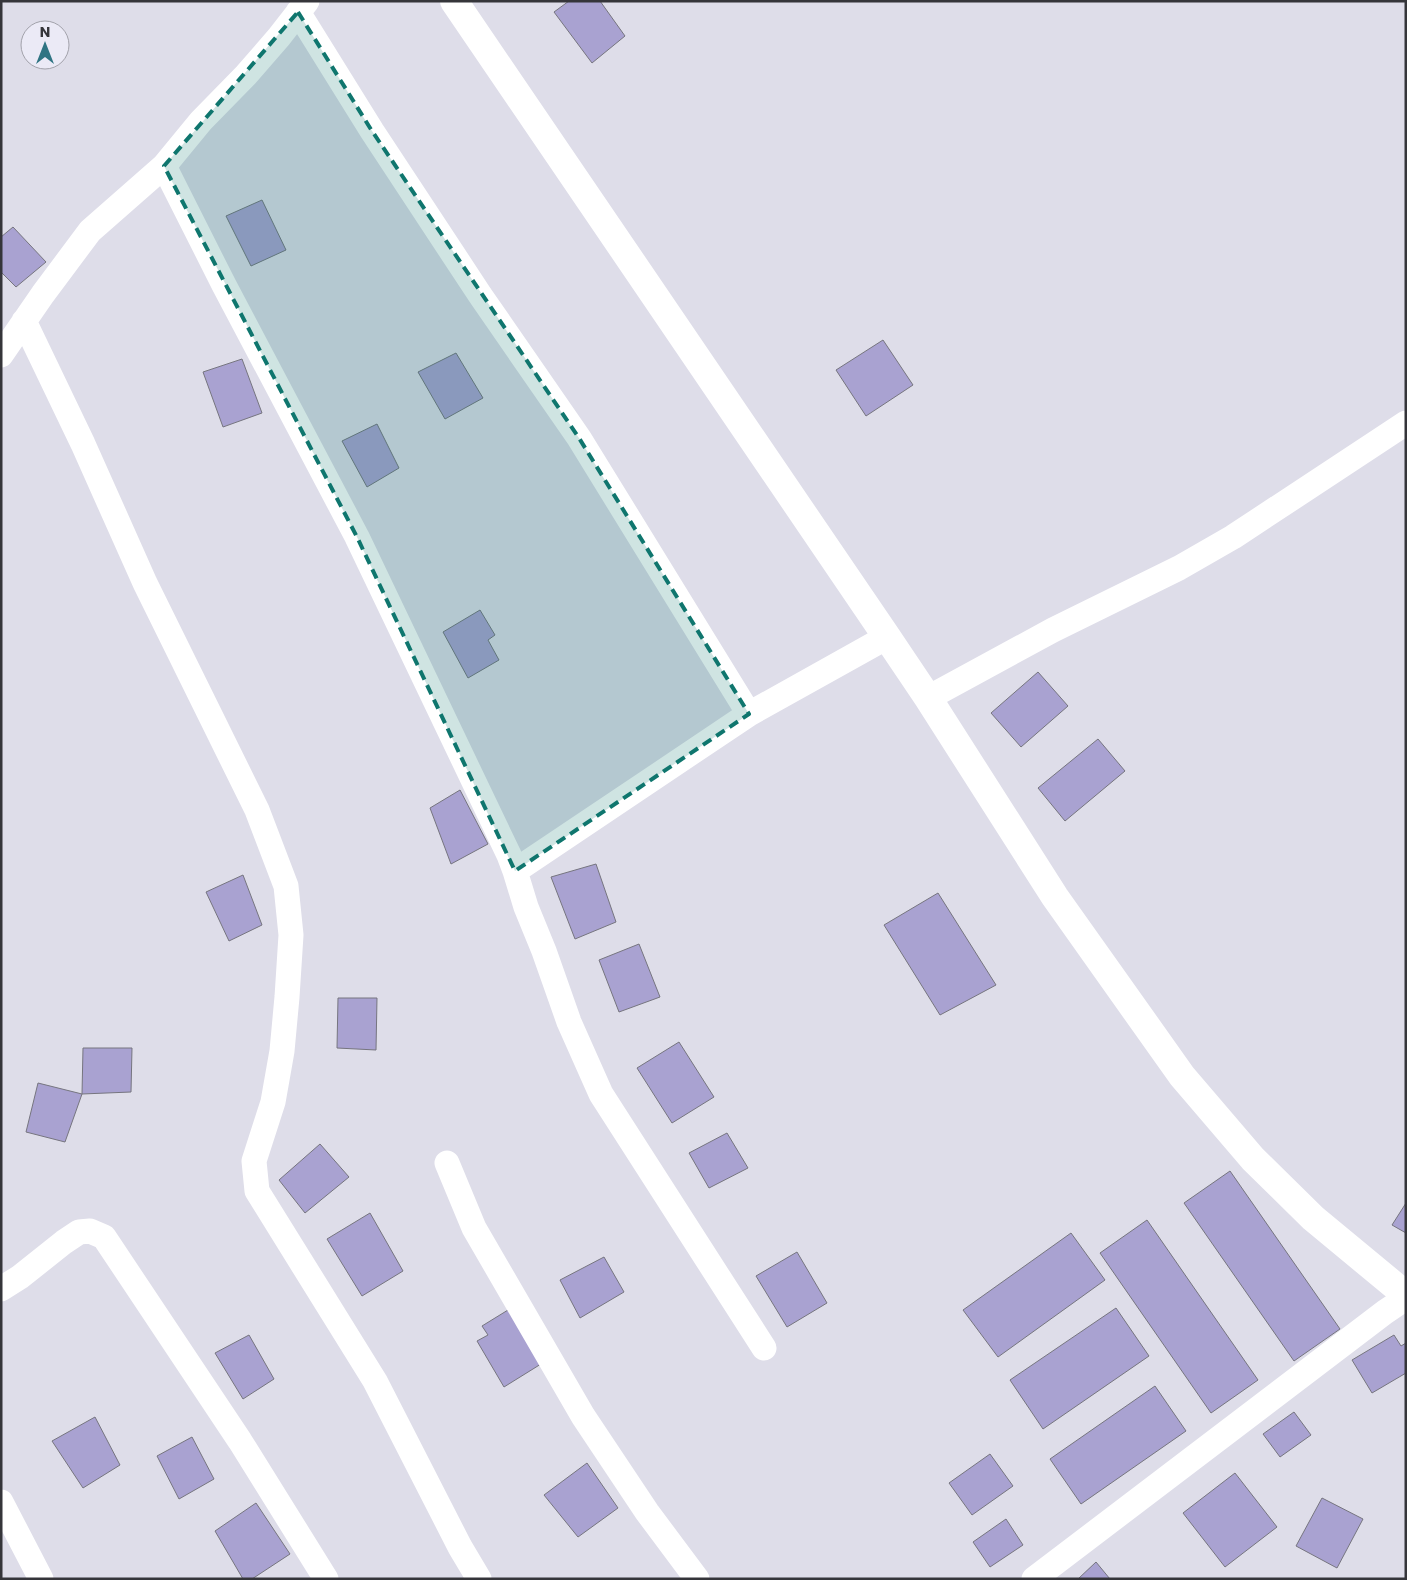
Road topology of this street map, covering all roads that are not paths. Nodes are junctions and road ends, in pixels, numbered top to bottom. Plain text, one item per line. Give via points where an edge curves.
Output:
1 (454, 1) edge
2 (302, 6) edge
3 (164, 166) junction
4 (24, 322) junction
5 (1, 355) edge
6 (1406, 423) edge
7 (887, 636) junction
8 (928, 698) junction
9 (749, 714) junction
10 (515, 871) junction
11 (447, 1164) dead end
12 (1, 1289) edge
13 (1406, 1297) edge
14 (764, 1348) dead end
15 (1, 1502) edge
16 (41, 1579) edge
17 (326, 1579) edge
18 (478, 1579) edge
19 (697, 1579) edge
20 (1034, 1579) edge

1 - 7 main road
2 - 3 street via 252,69 201,121
2 - 9 street via 377,139 579,438
3 - 4 street via 90,231
3 - 10 street via 357,537
4 - 5 street
4 - 18 street via 149,592 257,810 286,886 291,935 282,1051 273,1102 254,1161 257,1191 375,1381
6 - 8 street via 1187,564
7 - 8 main road
7 - 9 street
8 - 13 main road via 1055,897 1182,1076 1253,1159 1313,1218
9 - 10 street
10 - 14 street via 569,1022 601,1094
11 - 19 street via 474,1228 583,1416 647,1512
12 - 17 street via 80,1232 90,1231 104,1237 240,1441
13 - 20 street
15 - 16 street

